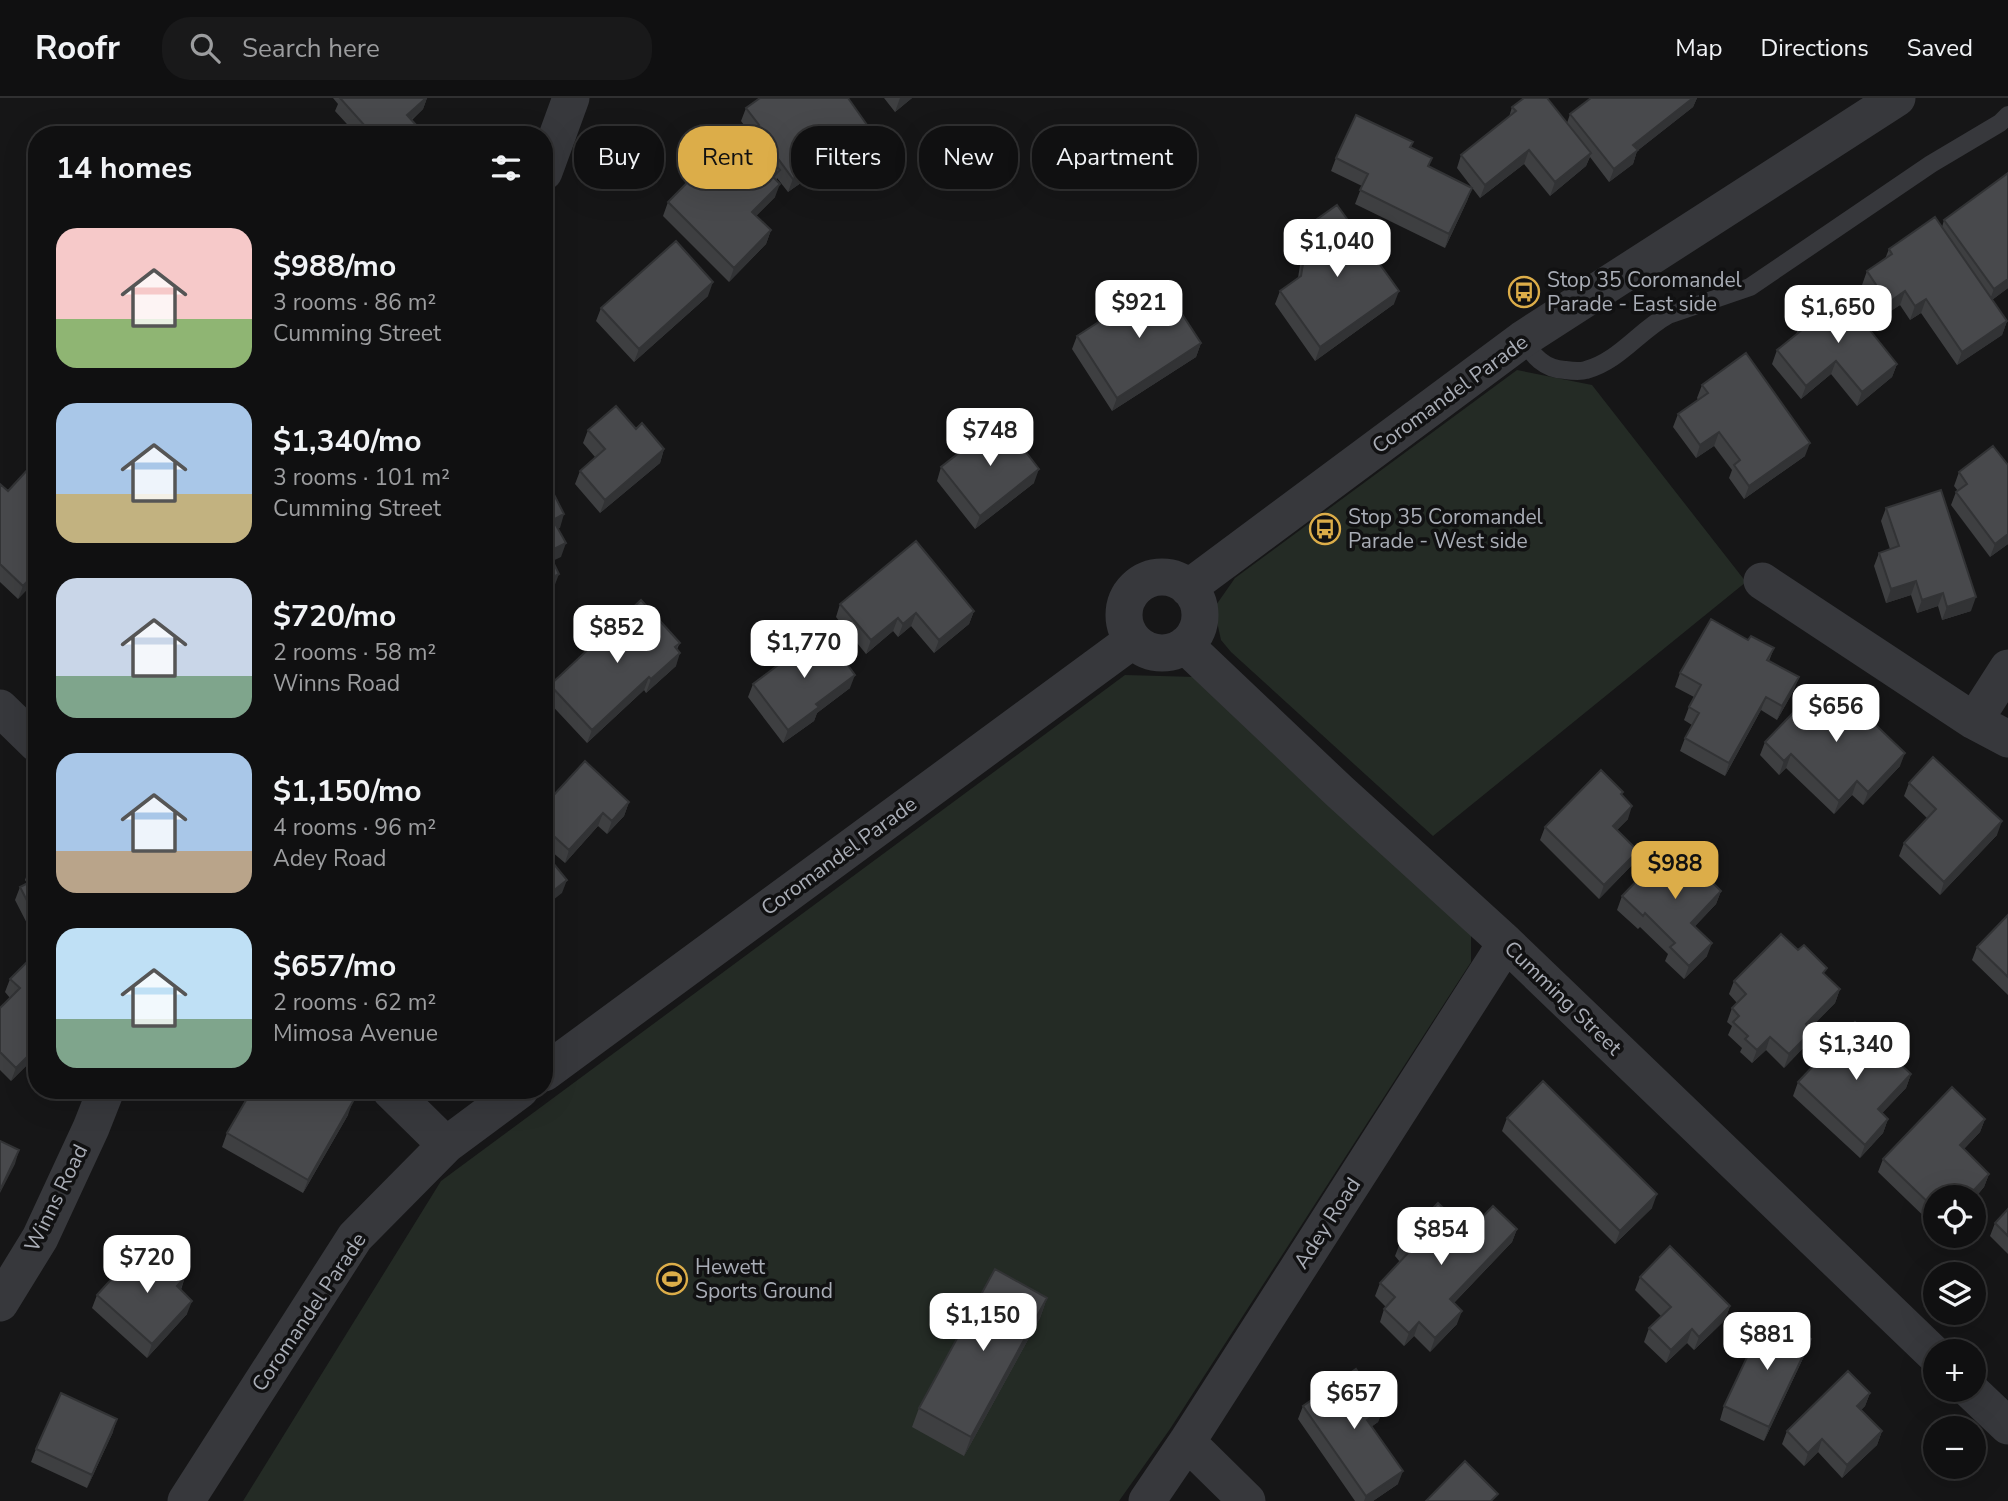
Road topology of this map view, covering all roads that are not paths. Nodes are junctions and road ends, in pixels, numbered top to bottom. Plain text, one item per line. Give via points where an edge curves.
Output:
1 (571, 98) edge
2 (1897, 98) edge
3 (2008, 115) edge
4 (553, 147) edge
5 (1523, 339) junction
6 (1762, 581) dead end
7 (1188, 588) junction
8 (1133, 640) junction
9 (1185, 645) junction
10 (2008, 668) edge
11 (0, 708) edge
12 (1974, 721) junction
13 (28, 735) edge
14 (2008, 739) edge
15 (1506, 943) junction
16 (553, 1066) edge
17 (102, 1099) edge
18 (399, 1099) edge
19 (508, 1099) edge
20 (446, 1145) junction
21 (0, 1303) edge
22 (1923, 1344) edge
23 (1983, 1402) edge
24 (2008, 1426) edge
25 (1187, 1442) junction
26 (186, 1501) edge
27 (1147, 1501) edge
28 (1247, 1501) edge

1 - 4 street
2 - 5 street, Coromandel Parade
3 - 5 lane via 1749,287 1656,322 1609,361 1584,371 1557,370 1533,357
5 - 7 street, Coromandel Parade
6 - 12 street
7 - 8 street via 1165,577 1152,578 1131,592 1124,616
7 - 9 street via 1200,611 1194,636
8 - 9 street via 1153,652 1176,651
8 - 16 street, Coromandel Parade
9 - 15 street, Cumming Street
10 - 12 street
11 - 13 street
12 - 14 street
15 - 22 street, Cumming Street
15 - 25 street, Adey Road
17 - 21 street, Winns Road via 40,1238
18 - 20 street
19 - 20 street, Coromandel Parade
20 - 26 street, Coromandel Parade via 355,1237
23 - 24 street
25 - 27 street, Adey Road
25 - 28 street

